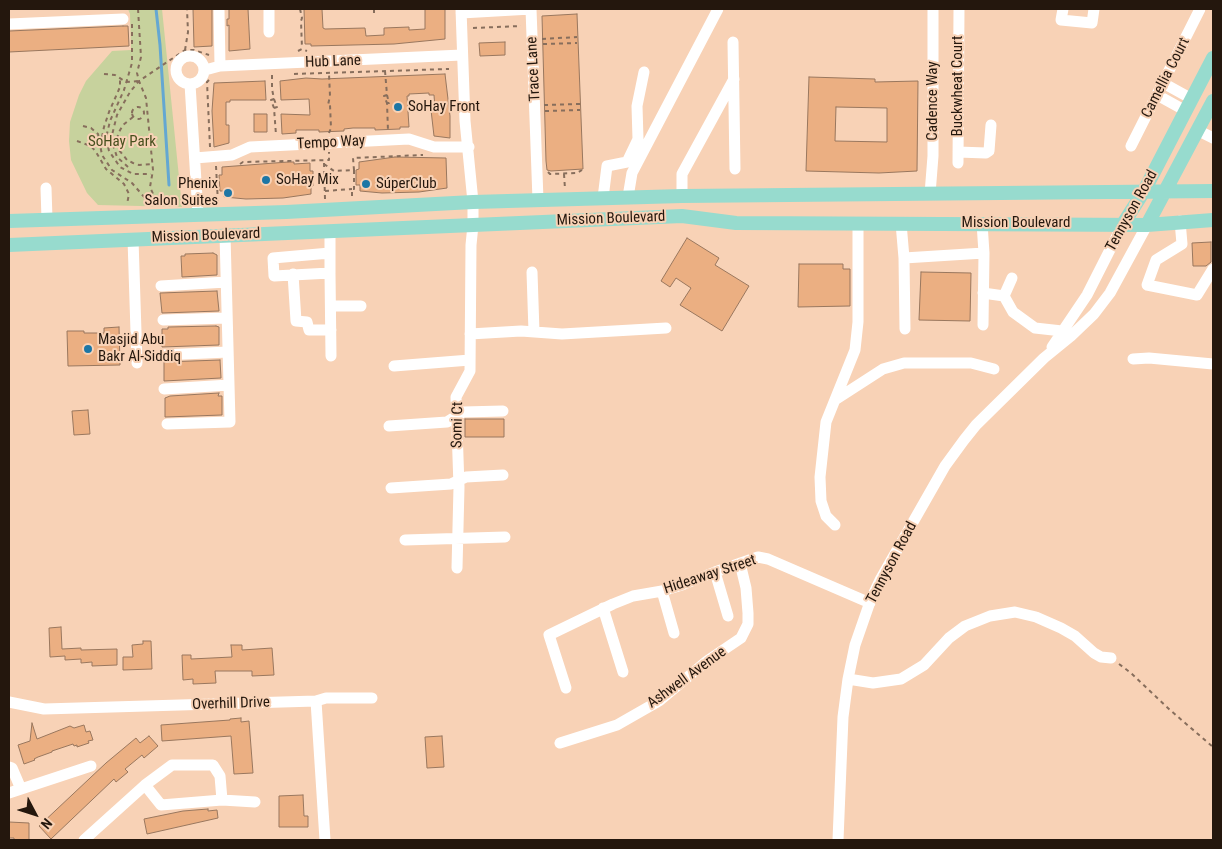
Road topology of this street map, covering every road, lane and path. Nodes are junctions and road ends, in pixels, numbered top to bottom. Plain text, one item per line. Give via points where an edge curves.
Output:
1 (138, 9) edge
2 (187, 9) edge
3 (219, 9) edge
4 (269, 9) edge
5 (300, 9) edge
6 (374, 9) edge
7 (718, 9) edge
8 (933, 9) edge
9 (959, 9) edge
10 (1063, 9) edge
11 (1094, 9) edge
12 (1200, 9) edge
13 (461, 11) edge
14 (96, 14) edge
15 (374, 16) dead end
16 (127, 19) joint
17 (9, 24) edge
18 (523, 26) dead end
19 (473, 28) dead end
20 (269, 32) dead end
21 (538, 35) dead end
22 (577, 37) dead end
23 (733, 42) dead end
24 (577, 43) dead end
25 (538, 45) dead end
26 (302, 49) dead end
27 (185, 50) junction
28 (211, 55) dead end
29 (462, 55) junction
30 (1213, 58) edge
31 (220, 66) junction
32 (449, 69) dead end
33 (385, 71) junction
34 (644, 72) dead end
35 (209, 73) junction
36 (330, 73) junction
37 (104, 74) dead end
38 (291, 74) dead end
39 (272, 75) dead end
40 (120, 79) junction
41 (734, 79) junction
42 (139, 81) junction
43 (126, 82) junction
44 (190, 84) junction
45 (1163, 84) junction
46 (1157, 95) junction
47 (1213, 101) edge
48 (541, 102) dead end
49 (580, 104) dead end
50 (1189, 105) junction
51 (580, 110) dead end
52 (541, 111) dead end
53 (133, 117) junction
54 (991, 125) dead end
55 (83, 126) dead end
56 (1198, 130) junction
57 (388, 131) dead end
58 (276, 135) dead end
59 (329, 136) dead end
60 (1213, 138) edge
61 (77, 141) dead end
62 (103, 145) dead end
63 (1131, 146) dead end
64 (210, 147) dead end
65 (468, 147) junction
66 (329, 150) dead end
67 (430, 156) dead end
68 (195, 158) junction
69 (324, 160) junction
70 (152, 164) junction
71 (234, 164) dead end
72 (324, 164) junction
73 (218, 165) dead end
74 (128, 167) dead end
75 (735, 169) dead end
76 (354, 170) junction
77 (582, 170) dead end
78 (543, 172) dead end
79 (152, 174) junction
80 (564, 174) junction
81 (46, 188) dead end
82 (352, 189) junction
83 (565, 189) dead end
84 (324, 191) junction
85 (1144, 191) junction
86 (1213, 191) edge
87 (1165, 192) junction
88 (930, 194) junction
89 (682, 196) junction
90 (352, 197) dead end
91 (628, 197) junction
92 (324, 198) dead end
93 (603, 198) junction
94 (538, 200) junction
95 (473, 202) junction
96 (218, 203) dead end
97 (126, 206) dead end
98 (198, 214) junction
99 (47, 219) junction
100 (1213, 220) edge
101 (9, 221) edge
102 (1180, 222) junction
103 (858, 223) junction
104 (901, 223) junction
105 (982, 223) junction
106 (1123, 224) junction
107 (473, 225) junction
108 (1146, 225) junction
109 (330, 231) junction
110 (225, 235) junction
111 (133, 239) junction
112 (9, 245) edge
113 (330, 253) junction
114 (984, 254) junction
115 (904, 258) junction
116 (1213, 269) edge
117 (532, 272) dead end
118 (330, 273) junction
119 (293, 274) junction
120 (1012, 278) dead end
121 (226, 282) junction
122 (161, 286) dead end
123 (984, 293) junction
124 (1004, 296) junction
125 (331, 306) junction
126 (361, 306) dead end
127 (227, 318) junction
128 (163, 320) dead end
129 (983, 326) dead end
130 (666, 328) dead end
131 (905, 329) dead end
132 (331, 330) junction
133 (1062, 331) junction
134 (534, 332) junction
135 (470, 334) junction
136 (228, 352) junction
137 (162, 355) dead end
138 (331, 356) dead end
139 (1044, 358) junction
140 (1133, 359) dead end
141 (470, 360) junction
142 (136, 363) dead end
143 (1213, 364) edge
144 (394, 366) dead end
145 (994, 369) dead end
146 (229, 386) junction
147 (164, 389) dead end
148 (835, 400) junction
149 (503, 411) dead end
150 (456, 417) junction
151 (167, 424) dead end
152 (389, 426) dead end
153 (503, 475) dead end
154 (458, 481) junction
155 (391, 488) dead end
156 (835, 525) dead end
157 (505, 537) dead end
158 (405, 540) dead end
159 (458, 540) junction
160 (740, 563) junction
161 (457, 568) dead end
162 (715, 572) junction
163 (662, 591) junction
164 (870, 603) junction
165 (603, 608) junction
166 (728, 616) dead end
167 (674, 633) dead end
168 (1111, 658) joint
169 (623, 672) dead end
170 (848, 679) junction
171 (566, 688) dead end
172 (372, 698) dead end
173 (316, 701) junction
174 (9, 702) edge
175 (560, 743) dead end
176 (1213, 747) edge
177 (91, 766) dead end
178 (9, 767) edge
179 (145, 785) junction
180 (21, 789) junction
181 (9, 793) edge
182 (222, 800) junction
183 (255, 802) dead end
184 (84, 840) edge
185 (325, 840) edge
186 (838, 840) edge

1 - 42 path via 142,57 137,73
2 - 27 path
3 - 31 street
4 - 20 street
5 - 26 path
6 - 15 path
7 - 91 street via 632,173
8 - 88 street, Cadence Way
9 - 54 street, Buckwheat Court via 958,157 989,151
10 - 11 street via 1061,20 1092,23
12 - 45 street, Camellia Court
13 - 29 street, Somi Ct
13 - 94 street, Trace Lane via 531,9
14 - 16 street
14 - 17 street
16 - 43 path via 132,63
18 - 19 path
21 - 22 path via 542,39
23 - 41 street
24 - 25 path
27 - 28 path
27 - 42 path
29 - 31 street, Hub Lane
29 - 65 street, Somi Ct
30 - 50 main road, Tennyson Road
31 - 35 street, Hub Lane
32 - 33 path
33 - 36 path
33 - 57 path
34 - 93 street via 637,106 638,139 627,162 607,166
35 - 44 street, Hub Lane
35 - 44 street via 196,57 186,56 176,68 183,82
35 - 64 path
36 - 38 path
36 - 59 path
37 - 40 path
39 - 58 path via 274,98 271,100
40 - 43 path
40 - 62 path via 120,87 104,127
41 - 75 street
41 - 89 street via 682,174
42 - 43 path
42 - 70 path via 146,98
42 - 74 path via 121,106 111,135 116,157
43 - 79 path via 108,127 109,152 127,172
44 - 68 street
45 - 46 street, Camellia Court
45 - 50 street
46 - 50 street
46 - 63 street, Camellia Court
47 - 56 main road, Tennyson Road
48 - 49 path via 545,106
50 - 85 main road, Tennyson Road
51 - 52 path
53 - 53 path via 134,109 139,107 143,110 142,118
53 - 70 path via 119,132 119,150 133,163
55 - 79 path via 98,134 102,155 112,170 158,205 150,187
56 - 60 street
56 - 87 main road, Tennyson Road
61 - 97 path via 91,146 108,171 124,184 129,194
65 - 68 street, Tempo Way via 434,147 409,139 250,147 232,155
65 - 95 street, Somi Ct
66 - 69 path via 330,160
67 - 76 path via 353,158
68 - 98 street
69 - 71 path
69 - 72 path
70 - 79 path
72 - 76 path via 334,171
72 - 84 path
73 - 96 path via 215,167
76 - 82 path
77 - 80 path
78 - 80 path
80 - 83 path
81 - 99 street
82 - 84 path
82 - 90 path
84 - 92 path
85 - 87 main road, Mission Boulevard
85 - 88 main road, Mission Boulevard
85 - 106 main road, Tennyson Road
86 - 87 main road, Mission Boulevard
87 - 108 main road, Tennyson Road
88 - 89 main road, Mission Boulevard
89 - 91 main road, Mission Boulevard
91 - 93 main road, Mission Boulevard
93 - 94 main road, Mission Boulevard
94 - 95 main road, Mission Boulevard
95 - 98 main road, Mission Boulevard
95 - 107 street, Somi Ct
98 - 99 main road, Mission Boulevard
99 - 101 main road, Mission Boulevard
100 - 102 main road, Mission Boulevard
102 - 108 main road, Mission Boulevard
102 - 116 street via 1182,244 1156,260 1146,285 1197,294
103 - 104 main road, Mission Boulevard
103 - 107 main road, Mission Boulevard via 736,223 682,216
103 - 148 street via 858,322 854,350
104 - 105 main road, Mission Boulevard
104 - 115 street
105 - 106 main road, Mission Boulevard
105 - 114 street
106 - 108 main road, Mission Boulevard
106 - 133 street, Tennyson Road via 1087,295
107 - 109 main road, Mission Boulevard
107 - 135 street, Somi Ct
108 - 139 street, Tennyson Road via 1104,301 1094,314
109 - 110 main road, Mission Boulevard
109 - 113 street
110 - 111 main road, Mission Boulevard
110 - 121 street
111 - 112 main road, Mission Boulevard
111 - 142 street
113 - 118 street
113 - 119 street via 272,258 274,276
114 - 115 street
114 - 123 street
115 - 131 street
117 - 134 street
118 - 119 street
118 - 125 street
119 - 132 street via 296,321 307,322 309,330
120 - 124 street
121 - 122 street
121 - 127 street
123 - 124 street
123 - 129 street
124 - 133 street via 1013,312 1035,328
125 - 126 street
125 - 132 street
127 - 128 street
127 - 136 street
130 - 134 street via 562,334
132 - 138 street
133 - 139 street, Tennyson Road
134 - 135 street
135 - 141 street, Somi Ct
136 - 137 street
136 - 146 street
139 - 164 street, Tennyson Road via 964,440 945,466
140 - 143 street
141 - 144 street
141 - 150 street, Somi Ct via 470,371 456,397
145 - 148 street via 971,363 904,363 883,369
146 - 147 street
146 - 151 street via 230,422
148 - 156 street via 826,422 820,477 823,508
149 - 150 street via 462,412
150 - 152 street via 447,422
150 - 154 street, Somi Ct
153 - 154 street via 466,477
154 - 155 street
154 - 159 street, Somi Ct
157 - 159 street
158 - 159 street
159 - 161 street, Somi Ct
160 - 162 street, Hideaway Street
160 - 164 street, Hideaway Street via 758,557 768,558
160 - 175 street, Ashwell Avenue via 748,613 748,624 741,638 706,661 659,701 617,725
162 - 163 street, Hideaway Street
162 - 166 street
163 - 165 street, Hideaway Street via 633,596
163 - 167 street
164 - 170 street, Tennyson Road via 855,645
165 - 169 street
165 - 171 street, Hideaway Street via 549,635
168 - 170 street via 1094,653 1061,628 1015,612 990,616 965,626 924,665 901,679 873,683
168 - 176 path
170 - 186 street, Tennyson Road
172 - 173 street, Overhill Drive
173 - 174 street, Overhill Drive via 44,709
173 - 185 street
177 - 180 street
178 - 180 street
179 - 182 street via 161,805
179 - 182 street via 172,765 213,765 220,776
179 - 184 street
180 - 181 street
182 - 183 street

